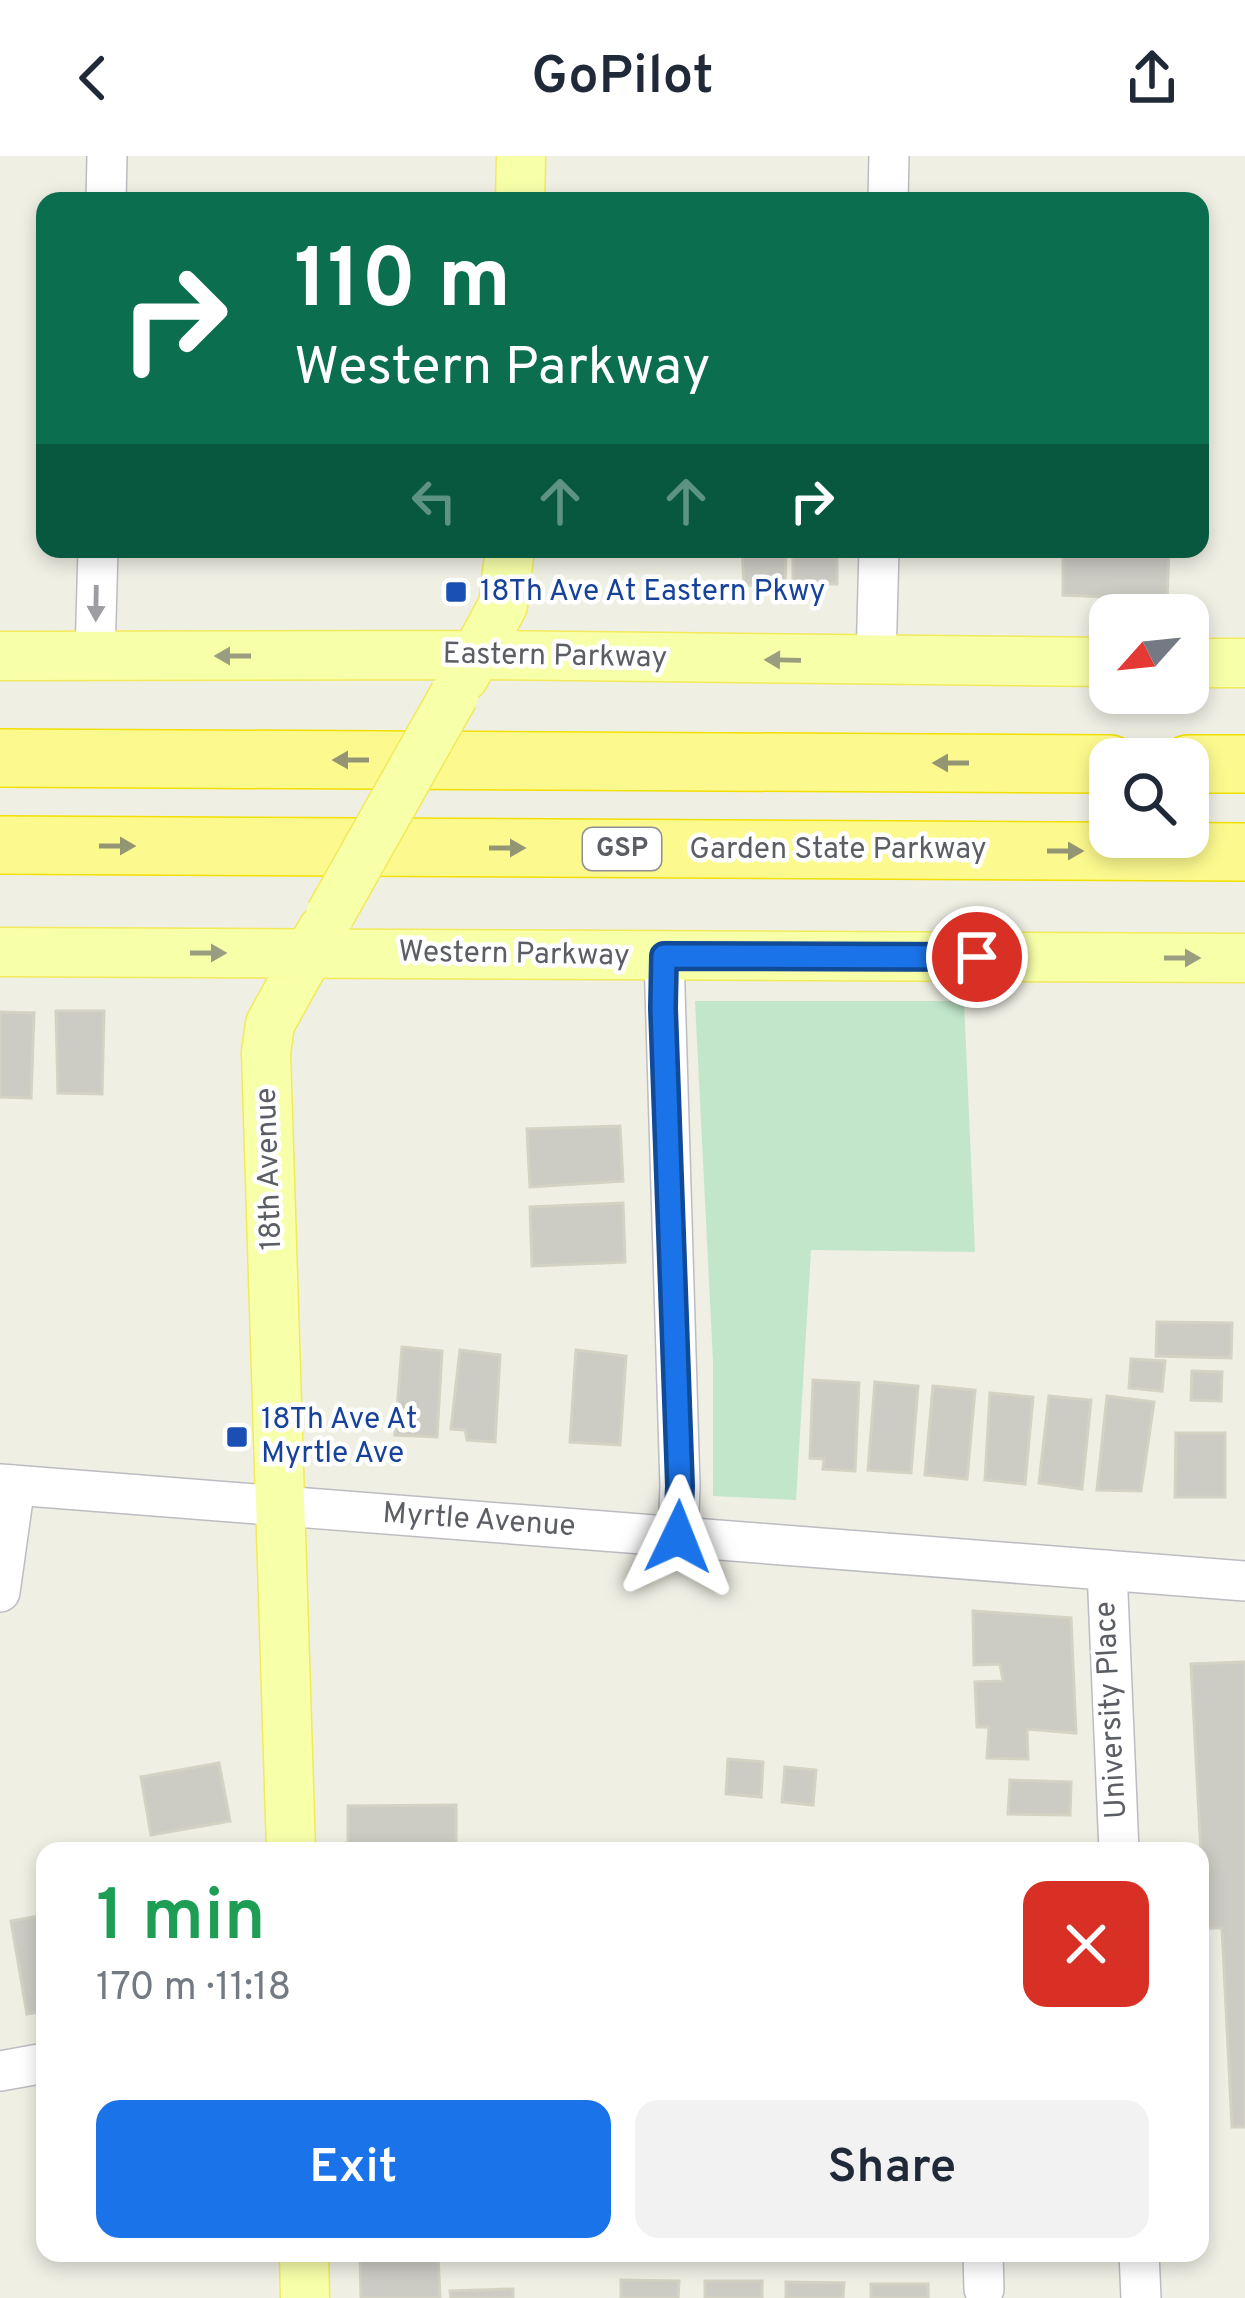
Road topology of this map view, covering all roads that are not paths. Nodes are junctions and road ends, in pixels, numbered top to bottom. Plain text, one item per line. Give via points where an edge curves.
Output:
1 (107, 156) edge
2 (521, 156) edge
3 (889, 156) edge
4 (106, 192) edge
5 (520, 192) edge
6 (888, 192) edge
7 (98, 558) edge
8 (509, 558) edge
9 (879, 558) edge
10 (0, 656) edge
11 (95, 656) junction
12 (876, 661) junction
13 (1089, 662) edge
14 (1209, 663) edge
15 (1245, 663) edge
16 (465, 675) junction
17 (0, 758) edge
18 (1089, 764) edge
19 (1209, 764) edge
20 (1245, 764) edge
21 (0, 845) edge
22 (1245, 852) edge
23 (320, 934) junction
24 (0, 952) edge
25 (664, 956) junction
26 (1245, 958) edge
27 (8, 1484) edge
28 (280, 1506) junction
29 (678, 1537) junction
30 (1107, 1570) junction
31 (1245, 1581) edge
32 (0, 1592) edge
33 (291, 1842) edge
34 (1119, 1842) edge
35 (36, 2065) edge
36 (0, 2071) edge
37 (304, 2262) edge
38 (1139, 2262) edge
39 (305, 2298) edge
40 (1141, 2298) edge

1 - 4 street
2 - 5 main road
3 - 6 street
7 -> 11 street
8 - 16 main road, 18th Avenue via 503,604
9 - 12 street
10 - 11 main road, Eastern Parkway
16 -> 11 main road, Eastern Parkway
12 - 13 main road, Eastern Parkway
12 -> 16 main road, Eastern Parkway
14 - 15 main road
16 - 23 main road, 18th Avenue, bridge
18 -> 17 highway
19 - 20 highway
21 -> 22 highway, Garden State Parkway / GSP
24 -> 23 main road, Western Parkway
23 - 25 main road, Western Parkway
23 - 28 main road, 18th Avenue via 270,1024 266,1053
25 -> 26 main road, Western Parkway
25 - 29 street
27 - 28 street, Myrtle Avenue
27 - 32 street
28 - 29 street, Myrtle Avenue
28 - 33 main road, 18th Avenue
29 - 30 street, Myrtle Avenue
30 - 31 street, Myrtle Avenue
30 - 34 street, University Place
35 - 36 street
37 - 39 main road
38 - 40 street

